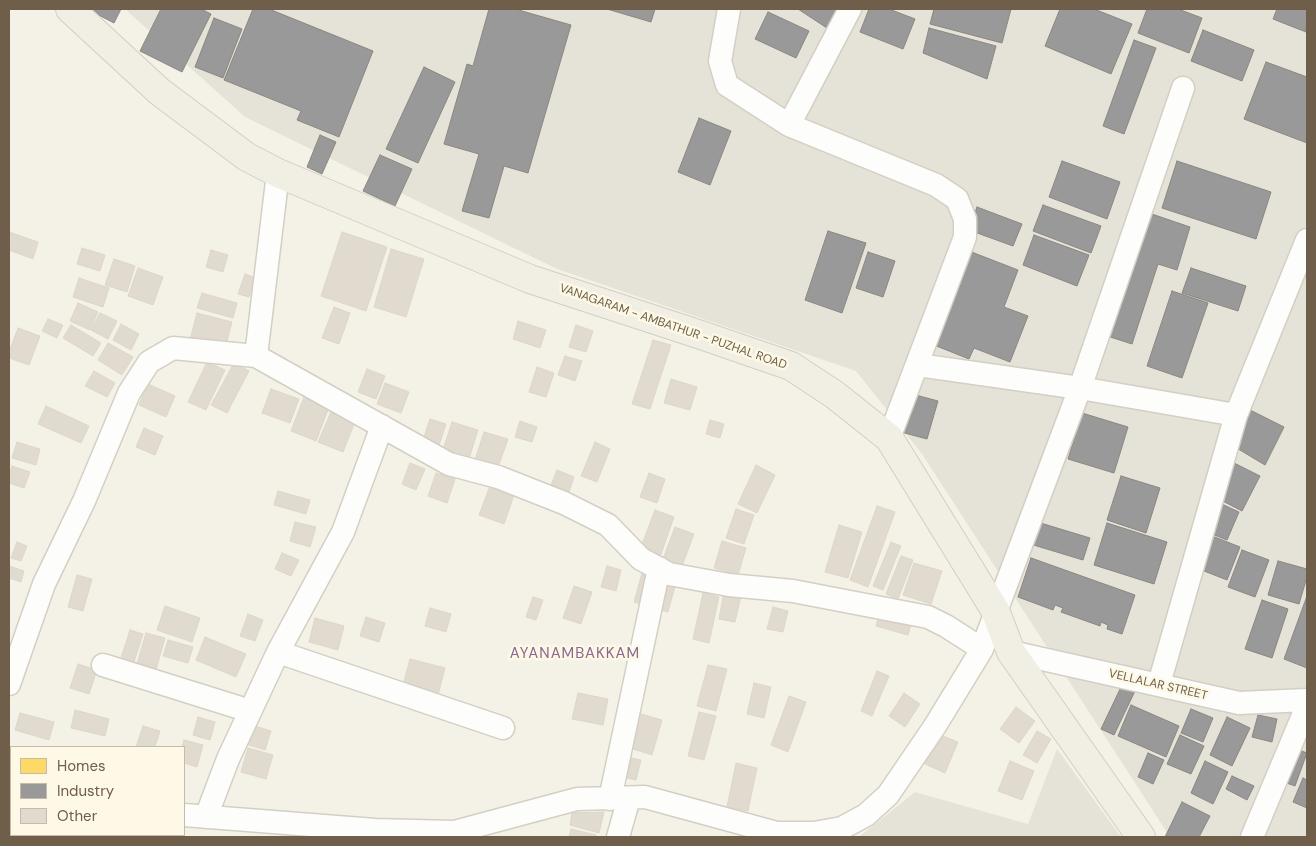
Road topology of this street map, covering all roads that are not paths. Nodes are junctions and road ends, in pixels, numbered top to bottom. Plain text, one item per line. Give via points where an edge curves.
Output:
1 (70, 9) edge
2 (729, 9) edge
3 (850, 9) edge
4 (1183, 88) dead end
5 (789, 125) junction
6 (278, 173) junction
7 (1307, 240) edge
8 (256, 356) junction
9 (918, 364) junction
10 (1080, 388) junction
11 (1236, 415) junction
12 (382, 426) junction
13 (889, 438) junction
14 (659, 568) junction
15 (995, 610) junction
16 (982, 649) junction
17 (278, 652) junction
18 (1010, 652) junction
19 (103, 665) dead end
20 (9, 684) edge
21 (1159, 684) junction
22 (1307, 700) edge
23 (1307, 706) edge
24 (250, 711) junction
25 (503, 728) dead end
26 (620, 798) junction
27 (195, 816) edge
28 (476, 832) edge
29 (777, 835) edge
30 (618, 837) edge
31 (1141, 837) edge
32 (1252, 837) edge

1 - 6 main road, VANAGARAM - AMBATHUR - PUZHAL ROAD via 160,92 247,157
2 - 5 street via 720,61 727,85
3 - 5 street
4 - 10 street
5 - 9 street via 936,185 957,199 965,219 965,237
6 - 8 street
6 - 13 main road, VANAGARAM - AMBATHUR - PUZHAL ROAD via 530,279 791,366 835,395
7 - 11 street
8 - 12 street
8 - 20 street via 173,348 149,362 130,393 44,584
9 - 10 street
9 - 13 street
10 - 11 street
10 - 15 street
11 - 21 street
12 - 14 street via 449,464 498,476 608,525 641,558
12 - 17 street via 343,532
13 - 15 main road, VANAGARAM - AMBATHUR - PUZHAL ROAD
14 - 16 street via 669,574 729,586 793,590 928,617
14 - 26 street
15 - 16 street
15 - 18 main road, VANAGARAM - AMBATHUR - PUZHAL ROAD
16 - 29 street via 930,734 888,795 874,808 842,828
17 - 24 street
17 - 25 street
18 - 21 street, VELLALAR STREET
18 - 31 main road, VANAGARAM - AMBATHUR - PUZHAL ROAD
19 - 24 street
21 - 22 street, VELLALAR STREET via 1239,703
23 - 32 street
24 - 27 street via 228,759
26 - 28 street via 577,799
26 - 29 street via 645,797
26 - 30 street
27 - 28 street via 375,830

